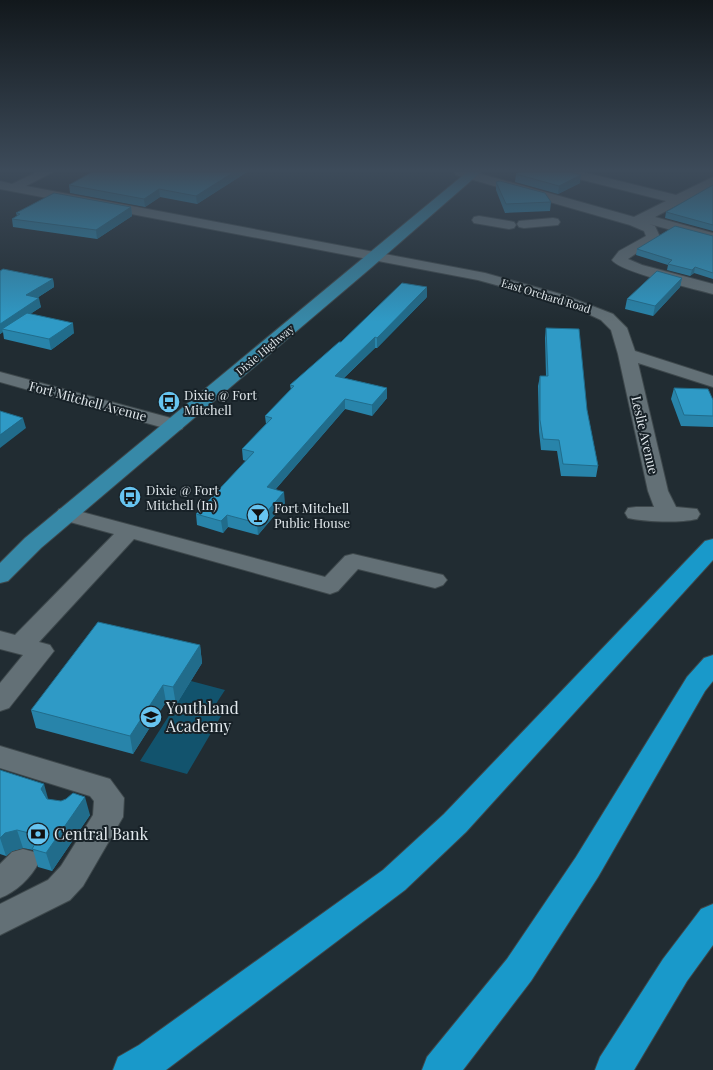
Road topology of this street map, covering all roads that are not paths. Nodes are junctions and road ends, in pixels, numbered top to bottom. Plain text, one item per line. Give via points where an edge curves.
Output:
1 (198, 222) edge
2 (414, 222) edge
3 (491, 222) edge
4 (553, 222) dead end
5 (641, 222) edge
6 (647, 222) edge
7 (524, 224) dead end
8 (509, 225) dead end
9 (713, 237) edge
10 (377, 256) junction
11 (713, 289) edge
12 (627, 354) junction
13 (0, 377) edge
14 (713, 382) edge
15 (175, 425) junction
16 (636, 513) dead end
17 (67, 514) junction
18 (128, 532) junction
19 (713, 546) edge
20 (0, 576) edge
21 (435, 580) dead end
22 (10, 643) edge
23 (713, 664) edge
24 (0, 701) edge
25 (0, 757) edge
26 (79, 781) junction
27 (63, 806) edge
28 (23, 862) dead end
29 (0, 884) edge
30 (713, 919) edge
31 (0, 920) edge
32 (131, 1070) edge
33 (440, 1070) edge
34 (613, 1070) edge

1 - 10 street, East Orchard Road
2 - 10 main road, Dixie Highway
3 - 8 street
4 - 7 street
5 - 11 street via 650,229 653,237 624,254 619,260 637,268
6 - 9 street
10 - 12 street, East Orchard Road via 480,276 590,309 607,317 619,328
10 - 15 main road, Dixie Highway
12 - 14 street
12 - 16 street, Leslie Avenue via 658,491 679,514
13 - 15 street, Fort Mitchell Avenue
15 - 17 main road, Dixie Highway
17 - 18 street
17 - 20 main road, Dixie Highway
18 - 21 street via 330,586 353,561
18 - 22 street
19 - 32 highway via 455,823 394,880 184,1035
22 - 24 street via 40,651
23 - 33 highway via 696,684 587,867 524,963
25 - 26 street
26 - 27 street
26 - 31 street via 100,787 109,798 108,817 72,876 59,890
28 - 29 street
30 - 34 highway via 675,970

